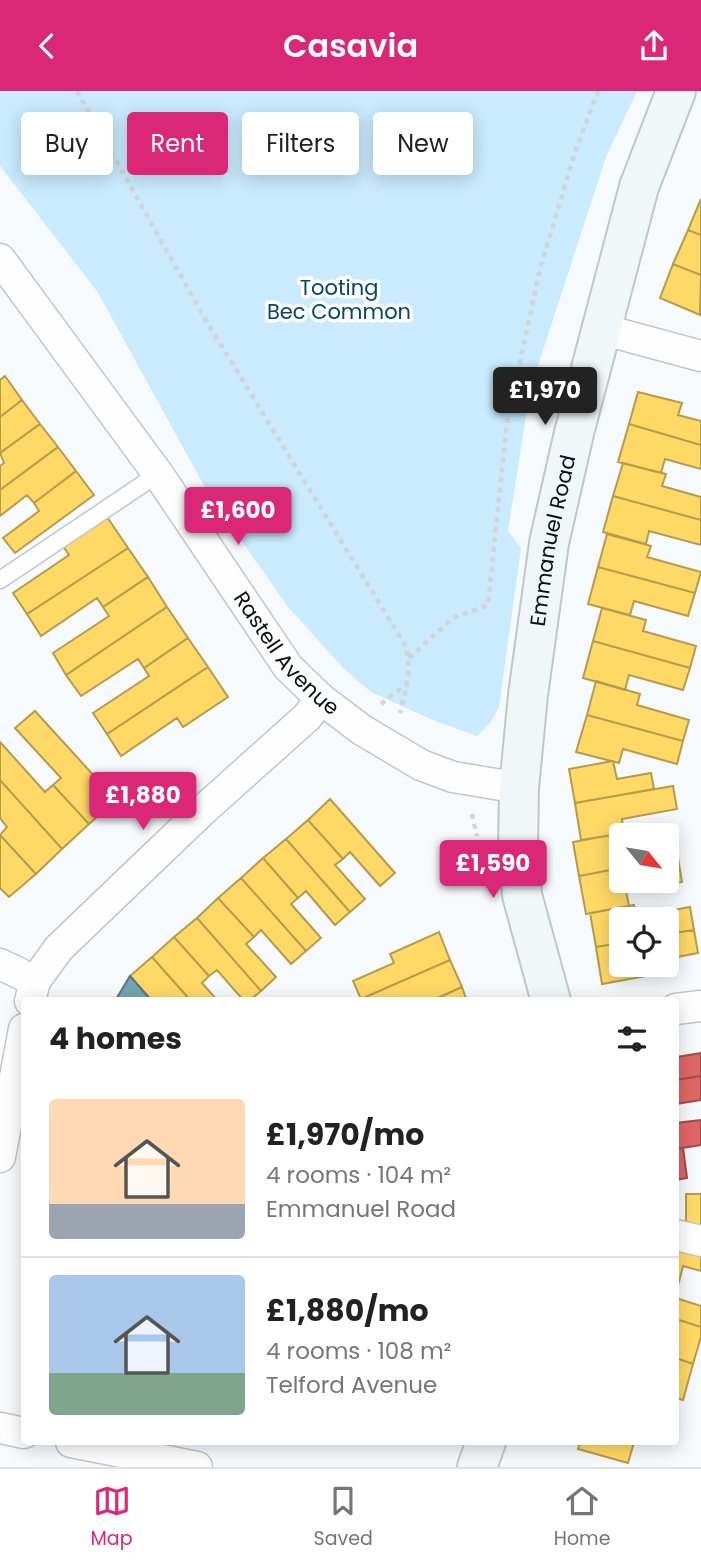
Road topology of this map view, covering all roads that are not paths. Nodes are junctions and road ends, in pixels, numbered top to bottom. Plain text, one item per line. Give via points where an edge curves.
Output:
1 (676, 91) edge
2 (0, 259) edge
3 (601, 329) junction
4 (701, 356) edge
5 (158, 474) junction
6 (0, 580) edge
7 (321, 699) junction
8 (519, 788) junction
9 (0, 964) edge
10 (33, 991) edge
11 (550, 997) edge
12 (701, 1006) edge
13 (679, 1009) edge
14 (21, 1045) edge
15 (0, 1157) edge
16 (679, 1236) edge
17 (701, 1241) edge
18 (0, 1428) edge
19 (21, 1432) edge
20 (86, 1445) edge
21 (484, 1445) edge
22 (197, 1467) edge
23 (477, 1467) edge

1 - 3 street, Emmanuel Road via 639,187
2 - 5 street, Rastell Avenue
3 - 4 street
3 - 8 street, Emmanuel Road via 549,543
5 - 6 lane
5 - 7 street, Rastell Avenue via 288,667
7 - 8 street, Rastell Avenue via 421,765 453,777
7 - 10 street via 59,948
8 - 11 street, Emmanuel Road via 523,895
9 - 10 street
12 - 13 street
14 - 15 street
16 - 17 street
18 - 19 street
20 - 22 street
21 - 23 street

